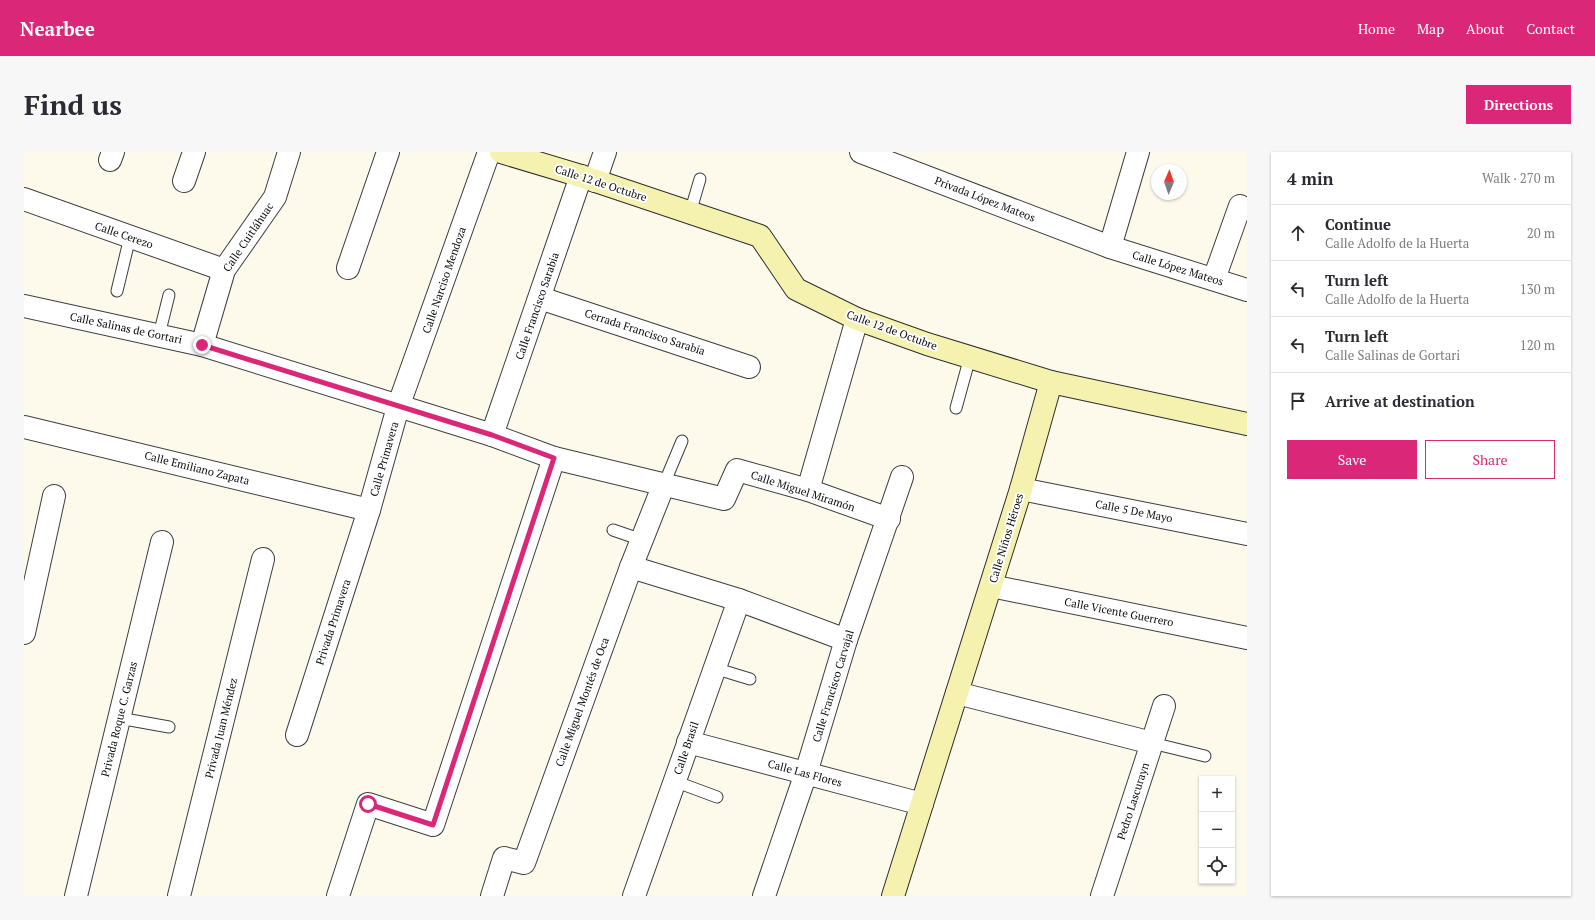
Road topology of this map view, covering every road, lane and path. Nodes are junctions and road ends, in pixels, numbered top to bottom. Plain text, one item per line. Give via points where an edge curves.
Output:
1 (194, 152) edge
2 (288, 152) edge
3 (388, 152) edge
4 (501, 152) edge
5 (605, 152) edge
6 (861, 152) edge
7 (1138, 152) edge
8 (588, 179) junction
9 (700, 179) dead end
10 (184, 181) dead end
11 (24, 199) edge
12 (1240, 206) dead end
13 (690, 213) junction
14 (130, 237) junction
15 (1110, 246) junction
16 (348, 268) dead end
17 (224, 270) junction
18 (1214, 279) junction
19 (1247, 290) edge
20 (117, 291) dead end
21 (169, 295) dead end
22 (540, 298) junction
23 (24, 306) edge
24 (857, 319) junction
25 (159, 336) junction
26 (202, 345) junction
27 (970, 357) junction
28 (749, 367) dead end
29 (1051, 382) junction
30 (398, 407) junction
31 (956, 408) dead end
32 (1247, 424) edge
33 (24, 427) edge
34 (492, 435) junction
35 (682, 441) dead end
36 (554, 458) junction
37 (902, 477) dead end
38 (664, 484) junction
39 (1021, 489) junction
40 (808, 490) junction
41 (54, 496) dead end
42 (369, 510) junction
43 (889, 519) junction
44 (613, 530) dead end
45 (1247, 534) edge
46 (642, 540) junction
47 (162, 542) dead end
48 (263, 559) dead end
49 (631, 567) junction
50 (991, 586) junction
51 (739, 600) junction
52 (24, 633) edge
53 (1247, 638) edge
54 (846, 640) junction
55 (714, 668) junction
56 (750, 679) dead end
57 (957, 693) junction
58 (1164, 706) dead end
59 (119, 718) junction
60 (169, 727) dead end
61 (297, 735) dead end
62 (688, 742) junction
63 (1152, 743) junction
64 (1205, 756) dead end
65 (806, 773) junction
66 (674, 781) junction
67 (718, 797) dead end
68 (922, 804) junction
69 (76, 896) edge
70 (179, 896) edge
71 (338, 896) edge
72 (492, 896) edge
73 (634, 896) edge
74 (764, 896) edge
75 (892, 896) edge
76 (1102, 896) edge

1 - 10 street
2 - 17 street, Calle Cuitláhuac via 275,197
3 - 16 street
4 - 8 street, Calle 12 de Octubre
4 - 30 street, Calle Narciso Mendoza
5 - 8 street, Calle Francisco Sarabia
6 - 15 street, Privada López Mateos
7 - 15 street
8 - 13 street, Calle 12 de Octubre
8 - 22 street, Calle Francisco Sarabia
9 - 13 lane
11 - 14 street, Calle Cerezo
12 - 18 street
13 - 24 street, Calle 12 de Octubre via 760,236 796,289
14 - 17 street, Calle Cerezo
14 - 20 lane
15 - 18 street, Calle López Mateos
17 - 26 street, Calle Cuitláhuac
18 - 19 street, Calle López Mateos
21 - 25 lane
22 - 28 street, Cerrada Francisco Sarabia
22 - 34 street, Calle Francisco Sarabia
23 - 25 street, Calle Salinas de Gortari
24 - 27 street, Calle 12 de Octubre
24 - 40 street
25 - 26 street, Calle Salinas de Gortari
26 - 30 street, Calle Salinas de Gortari
27 - 29 street, Calle 12 de Octubre
27 - 31 lane
29 - 32 street, Calle 12 de Octubre
29 - 39 street, Calle Niños Héroes
30 - 34 street, Calle Salinas de Gortari
30 - 42 street, Calle Primavera
33 - 42 street, Calle Emiliano Zapata
34 - 36 street, Calle Salinas de Gortari
35 - 38 lane
36 - 38 street, Calle Salinas de Gortari
36 - 71 street via 433,825 368,804
37 - 43 street, Calle Francisco Carvajal
38 - 40 street, Calle Miguel Miramón via 724,499 737,470
38 - 46 street, Calle Miguel Montés de Oca
39 - 45 street, Calle 5 De Mayo
39 - 50 street, Calle Niños Héroes
40 - 43 street, Calle Miguel Miramón
41 - 52 street
42 - 61 street, Privada Primavera
43 - 54 street, Calle Francisco Carvajal
44 - 46 lane
46 - 49 street, Calle Miguel Montés de Oca
47 - 59 street, Privada Roque C. Garzas
48 - 70 street, Privada Juan Méndez
49 - 51 street
49 - 72 street, Calle Miguel Montés de Oca via 524,863 504,858
50 - 53 street, Calle Vicente Guerrero
50 - 57 street, Calle Niños Héroes
51 - 54 street
51 - 55 street, Calle Brasil
54 - 65 street, Calle Francisco Carvajal
55 - 56 lane
55 - 62 street, Calle Brasil
57 - 63 street
57 - 68 street, Calle Niños Héroes
58 - 63 street, Pedro Lascurayn
59 - 60 lane
59 - 69 street, Privada Roque C. Garzas
62 - 65 street, Calle Las Flores
62 - 66 street, Calle Brasil
63 - 64 lane
63 - 76 street, Pedro Lascurayn
65 - 68 street, Calle Las Flores
65 - 74 street, Calle Francisco Carvajal
66 - 67 lane
66 - 73 street, Calle Brasil
68 - 75 street, Calle Niños Héroes

